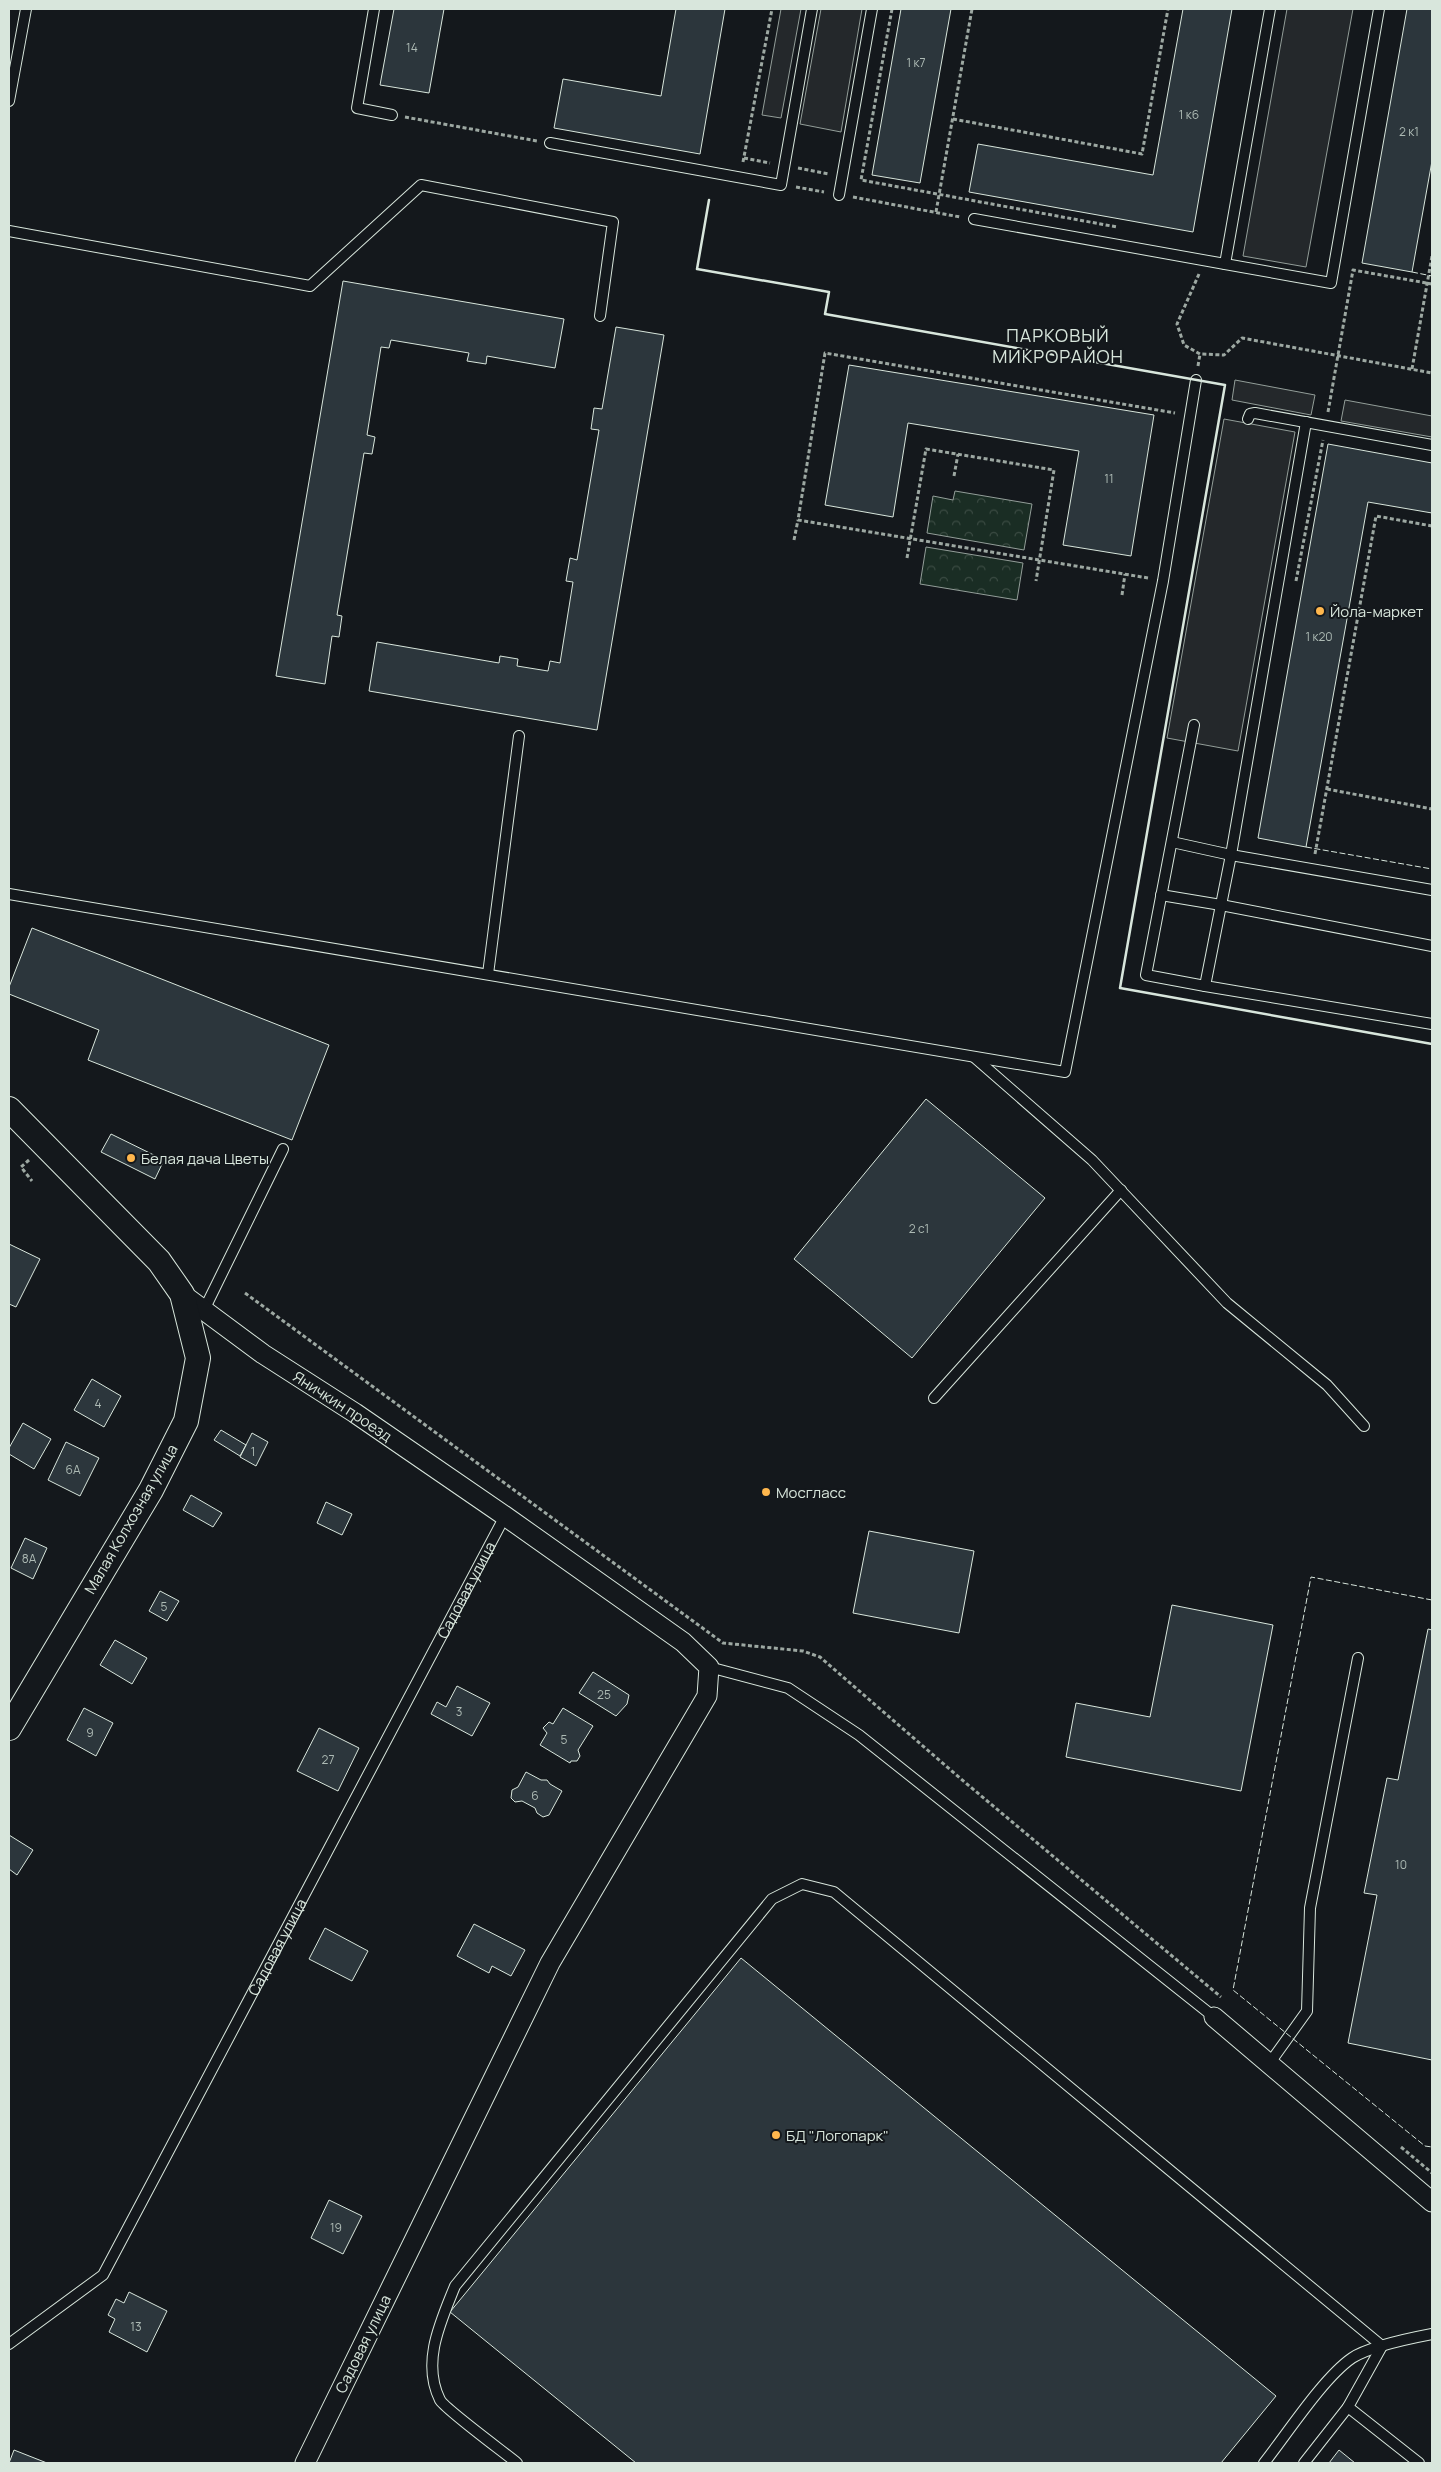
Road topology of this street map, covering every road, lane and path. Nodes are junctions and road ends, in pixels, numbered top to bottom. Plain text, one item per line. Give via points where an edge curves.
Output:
1 (26, 9) edge
2 (374, 9) edge
3 (772, 9) edge
4 (812, 9) edge
5 (872, 9) edge
6 (892, 9) edge
7 (972, 9) edge
8 (1168, 9) edge
9 (1270, 9) edge
10 (1379, 9) edge
11 (9, 102) edge
12 (392, 115) joint
13 (952, 119) junction
14 (550, 143) joint
15 (744, 158) junction
16 (784, 165) junction
17 (842, 177) junction
18 (740, 178) junction
19 (861, 180) junction
20 (780, 185) junction
21 (939, 194) junction
22 (839, 195) junction
23 (936, 212) junction
24 (974, 219) joint
25 (1122, 228) dead end
26 (9, 231) edge
27 (1432, 256) edge
28 (1205, 261) junction
29 (1225, 264) junction
30 (1334, 266) junction
31 (1353, 270) junction
32 (1427, 283) junction
33 (1432, 284) edge
34 (600, 316) dead end
35 (1338, 356) junction
36 (1412, 370) junction
37 (1432, 373) edge
38 (1196, 380) dead end
39 (1190, 415) junction
40 (1248, 419) dead end
41 (1306, 422) junction
42 (1326, 426) junction
43 (1432, 445) edge
44 (958, 454) junction
45 (954, 476) dead end
46 (798, 520) junction
47 (1432, 526) edge
48 (910, 539) junction
49 (794, 540) dead end
50 (907, 558) dead end
51 (1039, 560) junction
52 (1125, 574) junction
53 (1036, 581) dead end
54 (1163, 581) junction
55 (1296, 582) dead end
56 (1122, 595) dead end
57 (1194, 725) dead end
58 (519, 736) dead end
59 (1326, 789) junction
60 (1432, 809) edge
61 (1172, 842) junction
62 (1231, 855) junction
63 (1314, 857) dead end
64 (1432, 890) edge
65 (9, 894) edge
66 (1161, 895) junction
67 (1221, 906) junction
68 (1432, 946) edge
69 (488, 974) junction
70 (1205, 986) junction
71 (1432, 1024) edge
72 (973, 1056) junction
73 (9, 1109) edge
74 (283, 1149) dead end
75 (1121, 1190) junction
76 (245, 1293) dead end
77 (182, 1294) junction
78 (204, 1310) junction
79 (934, 1398) dead end
80 (1364, 1426) dead end
81 (505, 1516) junction
82 (1358, 1658) dead end
83 (710, 1667) junction
84 (9, 1728) edge
85 (1225, 2000) dead end
86 (1214, 2017) joint
87 (1270, 2064) junction
88 (1432, 2202) edge
89 (1432, 2334) edge
90 (9, 2344) edge
91 (1382, 2346) junction
92 (1348, 2407) junction
93 (305, 2463) edge
94 (517, 2463) edge
95 (1264, 2463) edge
96 (1304, 2463) edge
97 (1419, 2463) edge

1 - 11 lane
2 - 12 lane via 357,108
3 - 15 path
4 - 16 lane
5 - 17 lane
6 - 19 path
7 - 13 path
8 - 13 path via 1142,154
9 - 29 lane
10 - 30 lane
12 - 14 path
13 - 21 path
14 - 18 lane
15 - 16 path
15 - 18 path
16 - 17 path
16 - 20 lane
17 - 19 path
17 - 22 lane
18 - 20 lane
19 - 21 path
20 - 22 path
21 - 23 path
21 - 25 path
22 - 23 path
23 - 24 path
24 - 28 lane
26 - 34 lane via 310,286 421,185 613,222
27 - 32 path
28 - 29 lane
28 - 35 path via 1177,324 1184,345 1200,354 1224,355 1242,338
29 - 30 lane via 1331,283
30 - 31 path
31 - 32 path
31 - 35 path
32 - 33 path
32 - 36 path
35 - 36 path
35 - 42 path
36 - 37 path
38 - 39 lane
39 - 46 path via 825,353
39 - 54 lane
40 - 41 lane via 1255,413
41 - 42 lane
41 - 62 lane
42 - 43 lane
42 - 55 path
44 - 45 path
44 - 48 path via 926,448
44 - 51 path via 1054,470
46 - 48 path
46 - 49 path
47 - 59 path via 1376,516
48 - 50 path
48 - 51 path
51 - 52 path
51 - 53 path
52 - 54 path
52 - 56 path
54 - 72 lane via 1065,1072
57 - 61 lane
58 - 69 lane
59 - 60 path
59 - 63 path
61 - 62 lane
61 - 66 lane
62 - 64 lane
62 - 67 lane
65 - 69 lane
66 - 67 lane
66 - 70 lane via 1146,975
67 - 68 lane
67 - 70 lane
69 - 72 lane
70 - 71 lane
72 - 75 lane via 1092,1160
73 - 77 street, Яничкин проезд via 159,1261
74 - 78 lane
75 - 79 lane
75 - 80 lane via 1227,1303 1327,1385
76 - 85 path via 723,1643 803,1650 820,1657
77 - 78 street, Яничкин проезд
77 - 84 street, Малая Колхозная улица via 198,1358 186,1421 151,1490
78 - 81 street, Яничкин проезд via 263,1354
81 - 83 street, Яничкин проезд via 683,1642
81 - 90 lane, Садовая улица via 103,2275
82 - 87 lane via 1310,1908 1307,2011
83 - 86 lane via 788,1688 859,1735
83 - 93 street, Садовая улица via 706,1696 550,1963
86 - 87 street
87 - 88 street
89 - 91 lane
91 - 92 lane
91 - 94 lane via 834,1892 802,1884 772,1899 456,2286 437,2330 432,2368 441,2401
91 - 95 lane via 1353,2357 1326,2384
92 - 96 lane
92 - 97 lane

